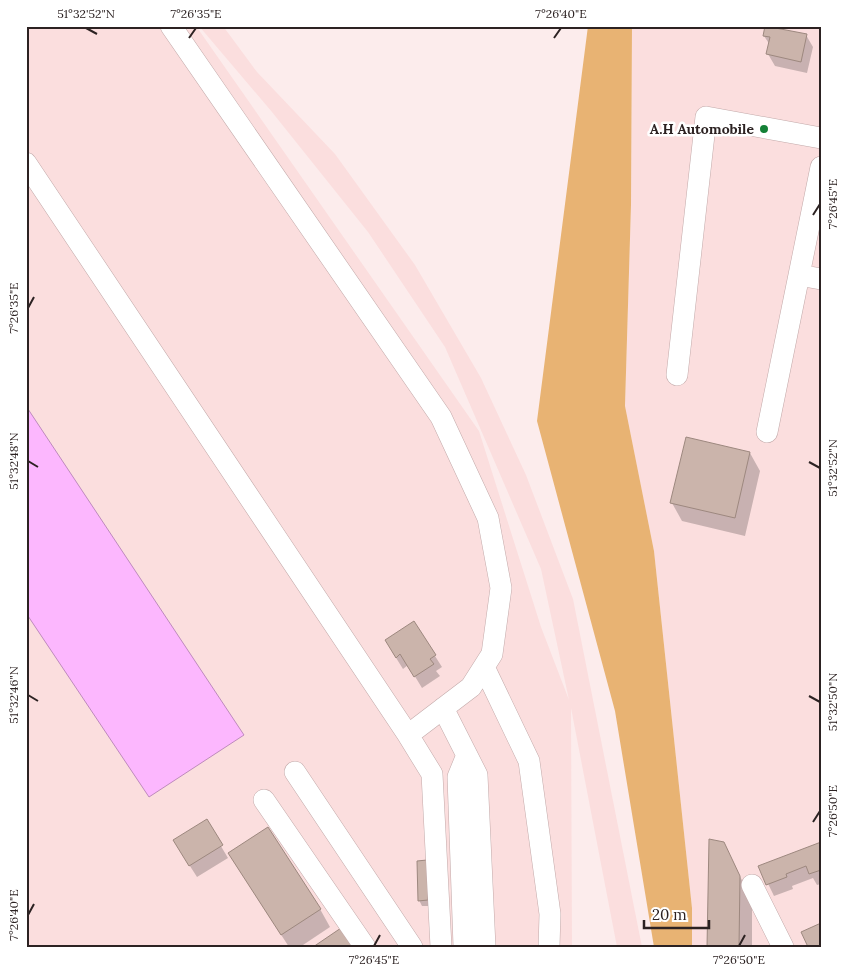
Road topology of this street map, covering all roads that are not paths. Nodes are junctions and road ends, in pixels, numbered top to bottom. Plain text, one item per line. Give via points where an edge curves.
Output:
1 (171, 26) edge
2 (821, 138) edge
3 (26, 163) edge
4 (821, 167) edge
5 (799, 275) junction
6 (821, 279) edge
7 (677, 376) dead end
8 (767, 432) dead end
9 (484, 667) junction
10 (443, 708) junction
11 (408, 735) junction
12 (466, 755) junction
13 (295, 772) dead end
14 (264, 800) dead end
15 (752, 885) dead end
16 (364, 947) edge
17 (412, 947) edge
18 (441, 947) edge
19 (464, 947) edge
20 (485, 947) edge
21 (549, 947) edge
22 (784, 947) edge

1 - 9 lane via 441,417 488,518 501,588 492,654
2 - 7 lane via 706,117
3 - 11 lane
4 - 5 lane
5 - 6 lane
5 - 8 lane
9 - 10 lane via 471,687
9 - 21 lane via 529,761 550,914
10 - 11 lane
10 - 12 lane
11 - 18 lane via 432,774
12 - 19 lane via 458,777
12 - 20 lane via 477,775
13 - 17 lane
14 - 16 lane
15 - 22 lane

